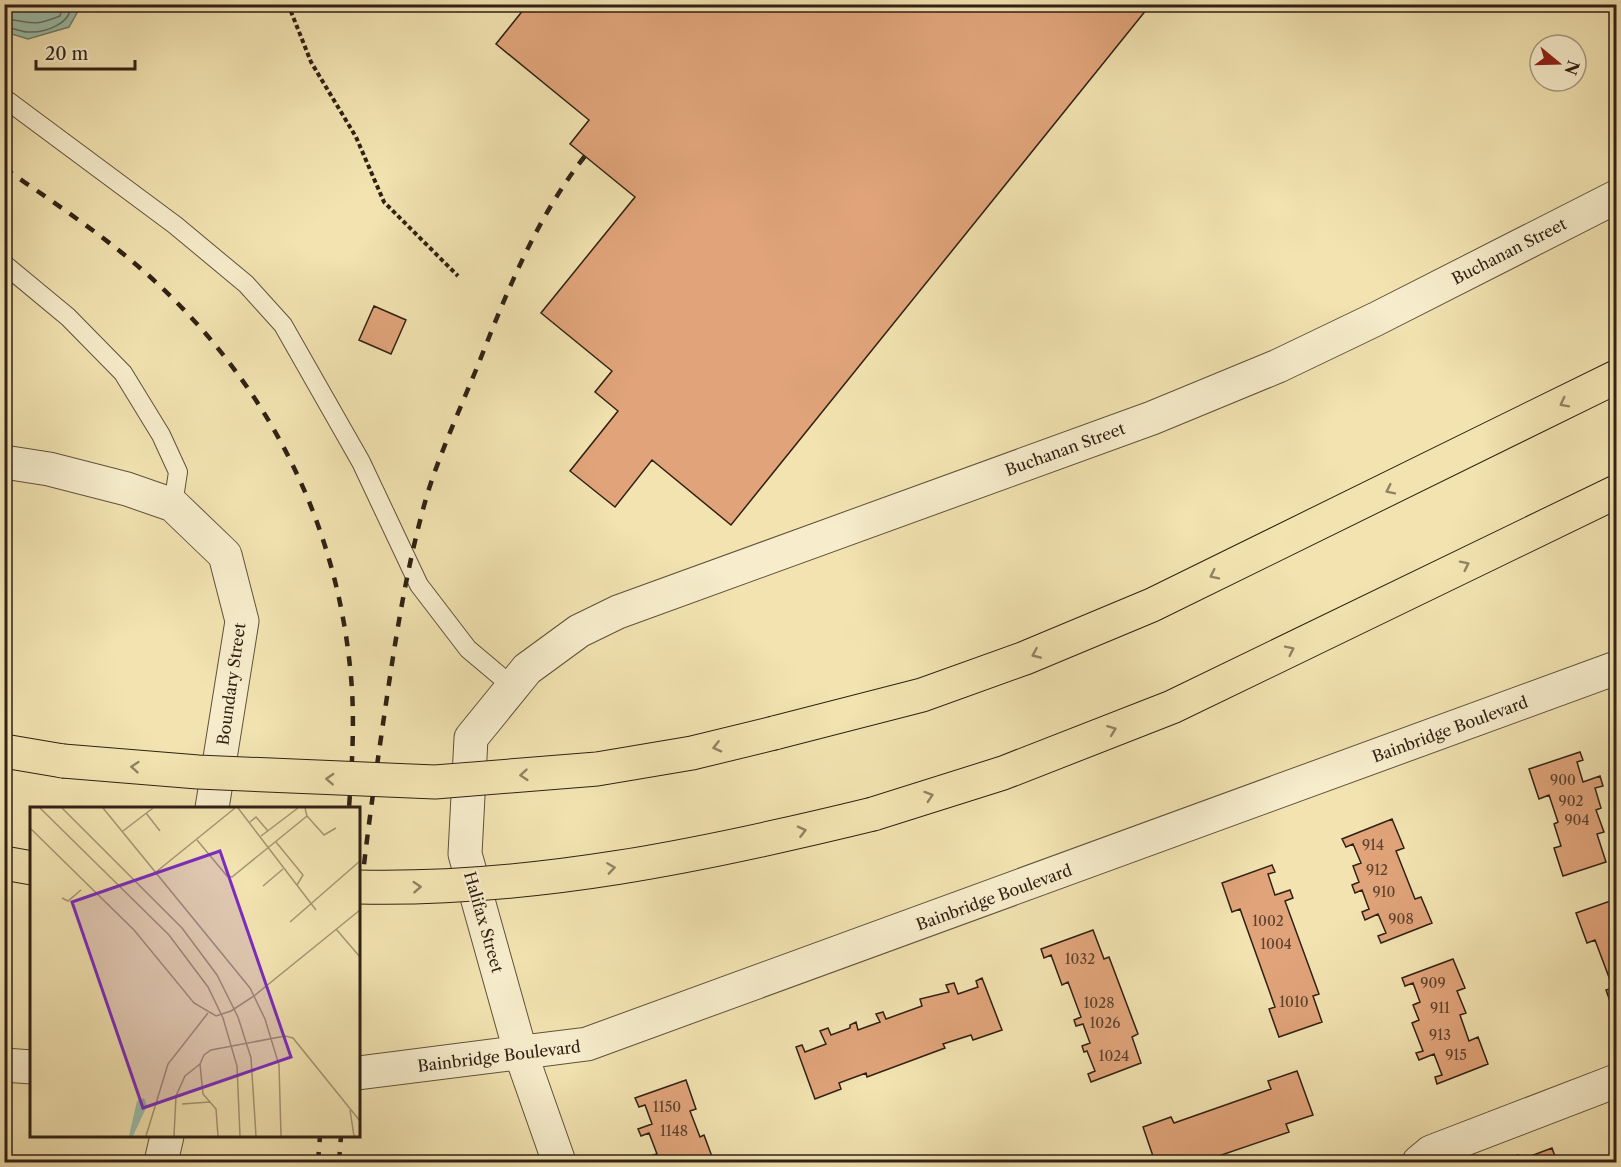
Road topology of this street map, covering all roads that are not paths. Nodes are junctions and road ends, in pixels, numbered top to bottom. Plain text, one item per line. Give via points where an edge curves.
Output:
1 (4, 98) edge
2 (1617, 197) edge
3 (4, 264) edge
4 (1617, 377) edge
5 (4, 462) edge
6 (1617, 492) edge
7 (173, 505) junction
8 (1617, 668) edge
9 (512, 686) junction
10 (4, 751) edge
11 (212, 807) edge
12 (4, 863) edge
13 (30, 867) edge
14 (360, 887) edge
15 (521, 1054) junction
16 (4, 1065) edge
17 (30, 1067) edge
18 (360, 1073) edge
19 (1617, 1081) edge
20 (167, 1137) edge
21 (161, 1162) edge
22 (560, 1162) edge
23 (1419, 1162) edge

1 - 9 lane via 175,225 246,284 283,325 360,462 419,585 468,649
2 - 9 street, Buchanan Street via 1278,366 1152,418 618,612 579,632 527,669
3 - 7 lane via 68,317 123,373 161,435 178,472
4 -> 10 highway, bridge via 1152,605 1025,658 922,695 692,753 597,769 435,782 198,772 63,761
5 - 7 street, Boundary Street via 49,469
14 -> 6 highway, bridge via 408,888 528,879 630,866 760,842 873,814 1003,773 1172,707
7 - 11 street, Boundary Street via 225,555 242,621
8 - 15 street, Bainbridge Boulevard via 587,1044
9 - 15 street, Halifax Street via 471,738 465,854
12 - 13 highway
15 - 18 street, Bainbridge Boulevard
15 - 22 street, Halifax Street
16 - 17 street
19 - 23 street via 1431,1152
20 - 21 street

